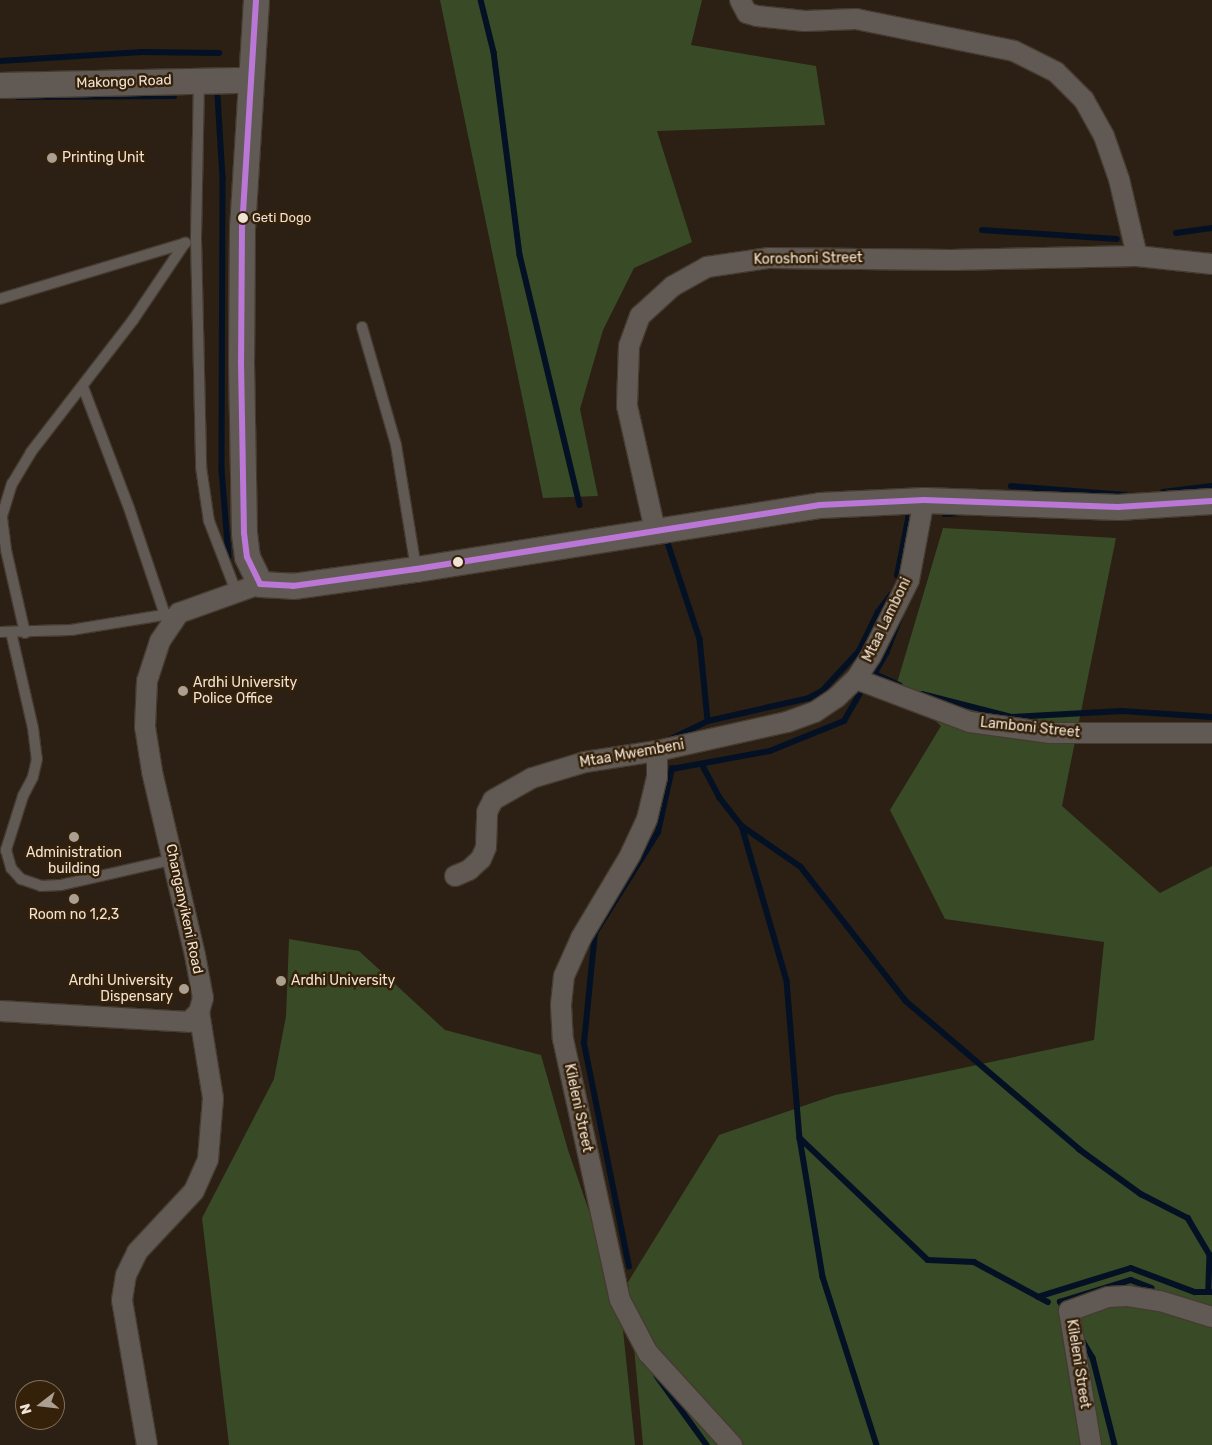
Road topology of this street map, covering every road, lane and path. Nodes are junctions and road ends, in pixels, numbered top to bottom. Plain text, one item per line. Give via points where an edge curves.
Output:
1 (256, 0) edge
2 (740, 0) edge
3 (199, 80) junction
4 (249, 80) junction
5 (0, 85) edge
6 (196, 239) junction
7 (185, 243) junction
8 (1137, 256) junction
9 (1212, 264) edge
10 (0, 299) edge
11 (362, 327) dead end
12 (83, 387) junction
13 (924, 500) junction
14 (1212, 501) edge
15 (655, 530) junction
16 (416, 569) junction
17 (260, 584) junction
18 (237, 594) junction
19 (172, 614) junction
20 (0, 632) edge
21 (11, 632) junction
22 (25, 633) junction
23 (856, 679) junction
24 (1212, 733) edge
25 (657, 751) junction
26 (175, 859) junction
27 (455, 876) dead end
28 (0, 1010) edge
29 (199, 1012) junction
30 (1212, 1317) edge
31 (148, 1445) edge
32 (732, 1445) edge
33 (1090, 1445) edge

1 - 4 street
2 - 8 street via 747,12 757,16 805,21 856,19 1014,51 1056,72 1084,100 1104,136 1119,179
3 - 4 street, Makongo Road
3 - 5 street, Makongo Road
3 - 6 lane
4 - 17 street via 242,227 243,493 248,557
6 - 7 lane
6 - 18 lane via 201,467 209,521
7 - 10 lane
7 - 12 lane
8 - 9 street, Koroshoni Street
8 - 15 street, Koroshoni Street via 951,260 768,258 707,267 673,286 640,316 629,346 627,406
11 - 16 lane via 396,446
12 - 19 lane
12 - 22 lane via 31,452 12,484 2,516 6,550
13 - 14 street via 1100,507
13 - 15 street via 820,505
13 - 23 street, Mtaa Lamboni via 909,580
15 - 16 street
16 - 17 street via 293,586
17 - 18 street
18 - 19 street
19 - 22 lane via 71,630
19 - 26 street, Changanyikeni Road via 147,681 145,727 152,771
20 - 21 lane
21 - 22 lane
21 - 26 lane via 33,728 36,759 33,777 23,796 6,850 11,868 21,879 41,886 61,885
23 - 24 street, Lamboni Street via 970,722 1050,733
23 - 25 street, Mtaa Mwembeni via 815,712 787,722
25 - 27 street, Mtaa Mwembeni via 585,762 532,778 503,792 493,800 487,812 486,847 481,859 469,870
25 - 32 street, Kileleni Street via 657,778 647,819 631,854 581,938 564,976 561,1005 563,1039 620,1300 648,1353
26 - 29 street, Changanyikeni Road via 202,998
28 - 29 street via 189,1022
29 - 31 street, Changanyikeni Road via 213,1098 208,1159 194,1191 137,1252 126,1275 122,1300
30 - 33 street, Kileleni Street via 1128,1296 1108,1297 1069,1311

